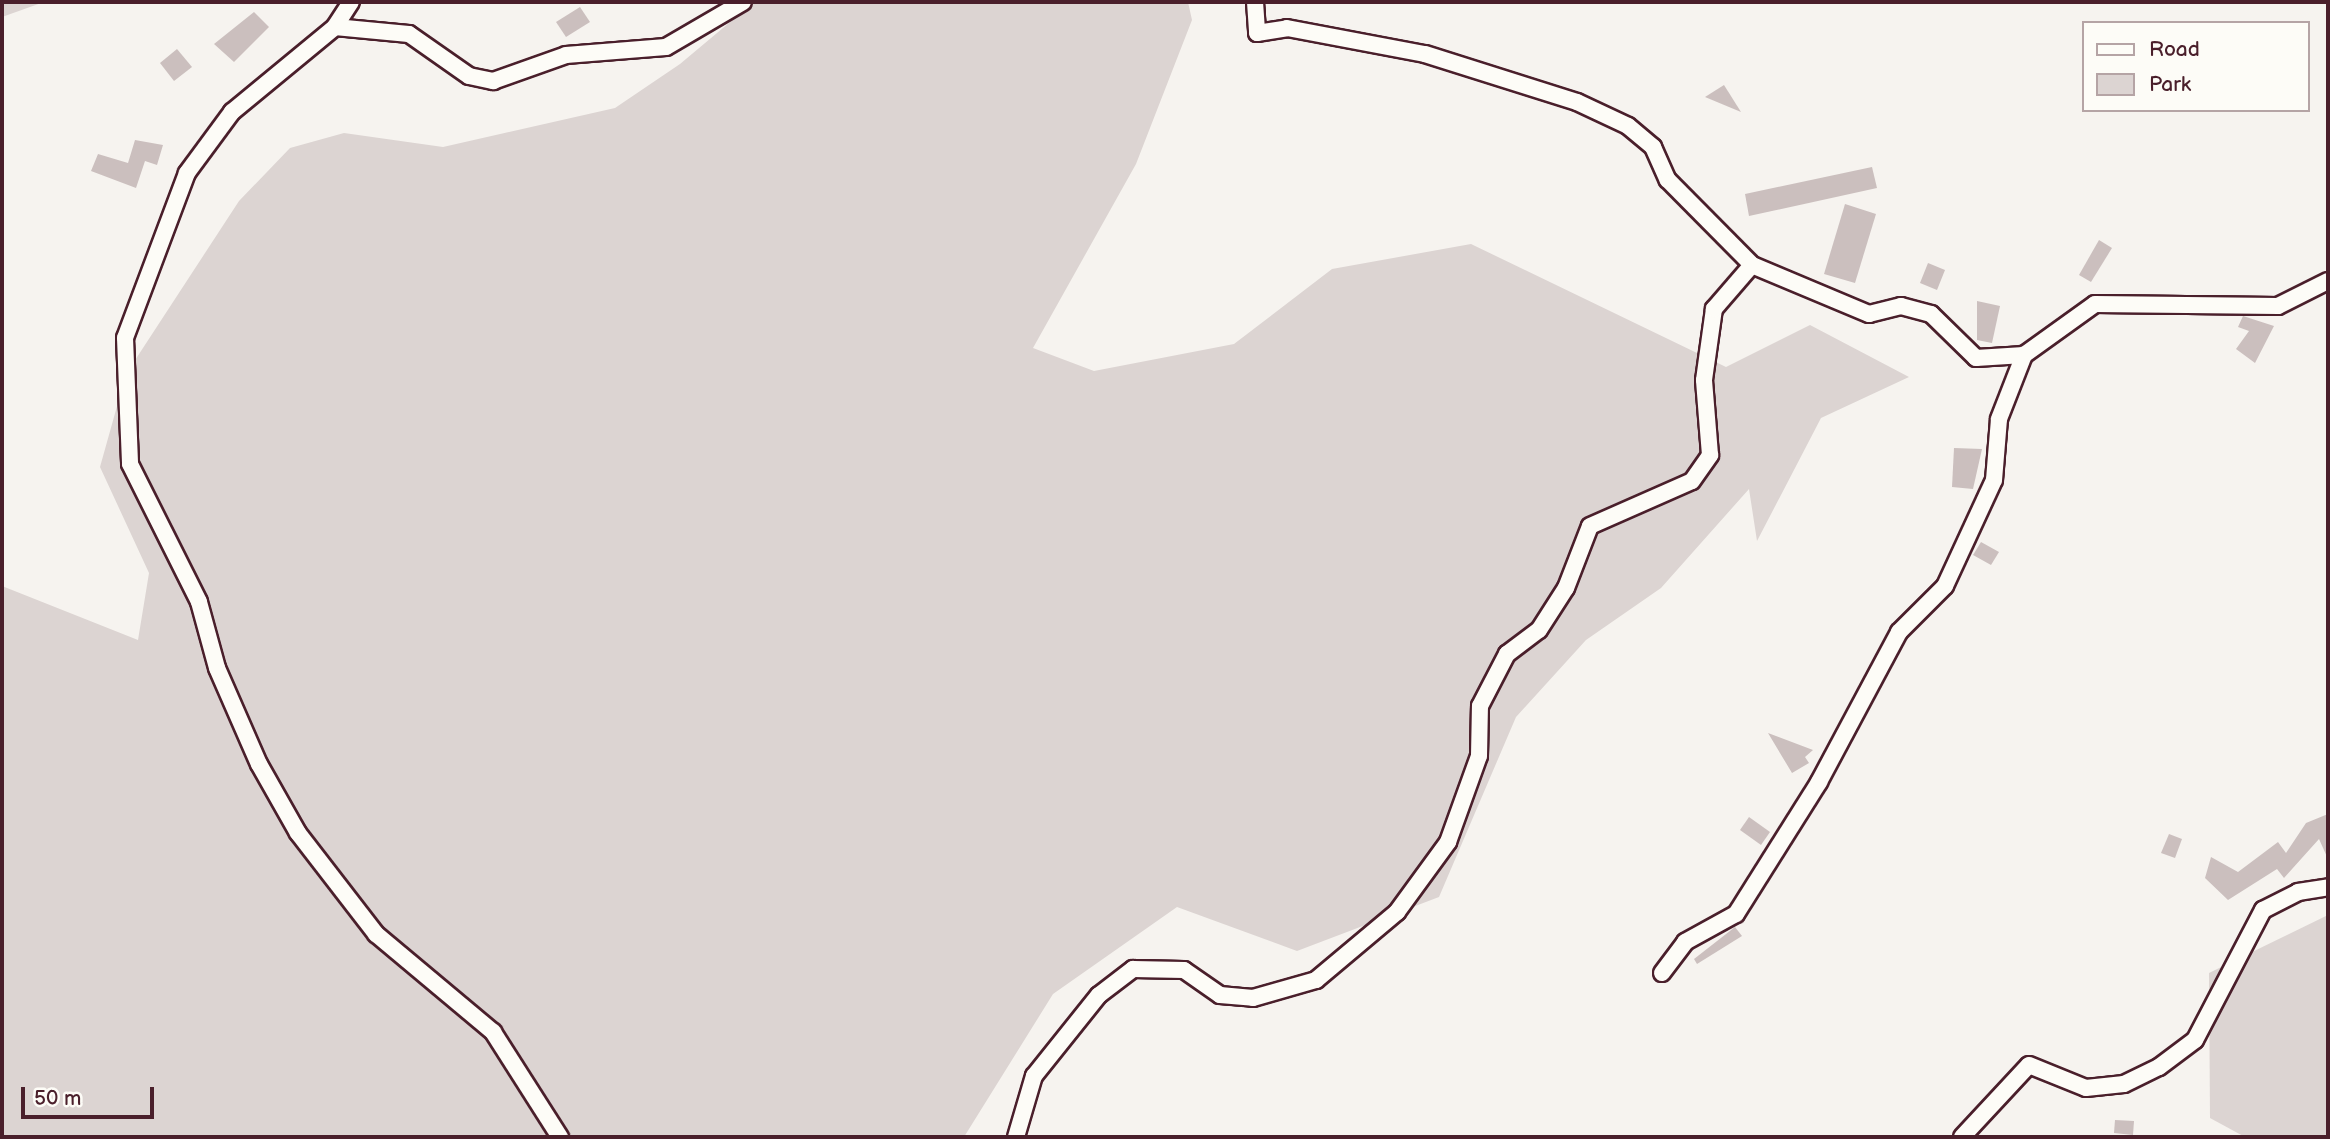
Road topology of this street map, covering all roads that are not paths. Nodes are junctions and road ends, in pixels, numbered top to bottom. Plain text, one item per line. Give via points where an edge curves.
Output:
1 (351, 2) edge
2 (743, 2) edge
3 (1255, 2) edge
4 (335, 27) junction
5 (1752, 265) junction
6 (2328, 281) edge
7 (2024, 355) junction
8 (2328, 887) edge
9 (1662, 973) dead end
10 (560, 1137) edge
11 (1016, 1137) edge
12 (1962, 1137) edge

1 - 4 street
2 - 4 street via 666,47 566,55 493,82 469,76 409,34
3 - 5 street via 1257,33 1287,28 1425,54 1564,97 1628,126 1653,147 1668,180
4 - 10 street via 232,112 187,173 125,338 130,464 199,602 217,667 259,764 298,833 376,934 493,1032
5 - 7 street via 1869,314 1901,306 1931,314 1976,358
5 - 11 street via 1714,309 1704,380 1710,455 1692,481 1590,526 1566,589 1539,630 1507,654 1480,706 1479,756 1448,842 1397,912 1316,979 1254,998 1220,995 1184,970 1133,970 1099,995 1034,1076
6 - 7 street via 2278,306 2095,304
7 - 9 street via 1999,419 1994,480 1945,586 1899,632 1819,782 1736,914 1685,942
8 - 12 street via 2298,892 2263,911 2195,1040 2160,1067 2124,1084 2086,1088 2029,1065

